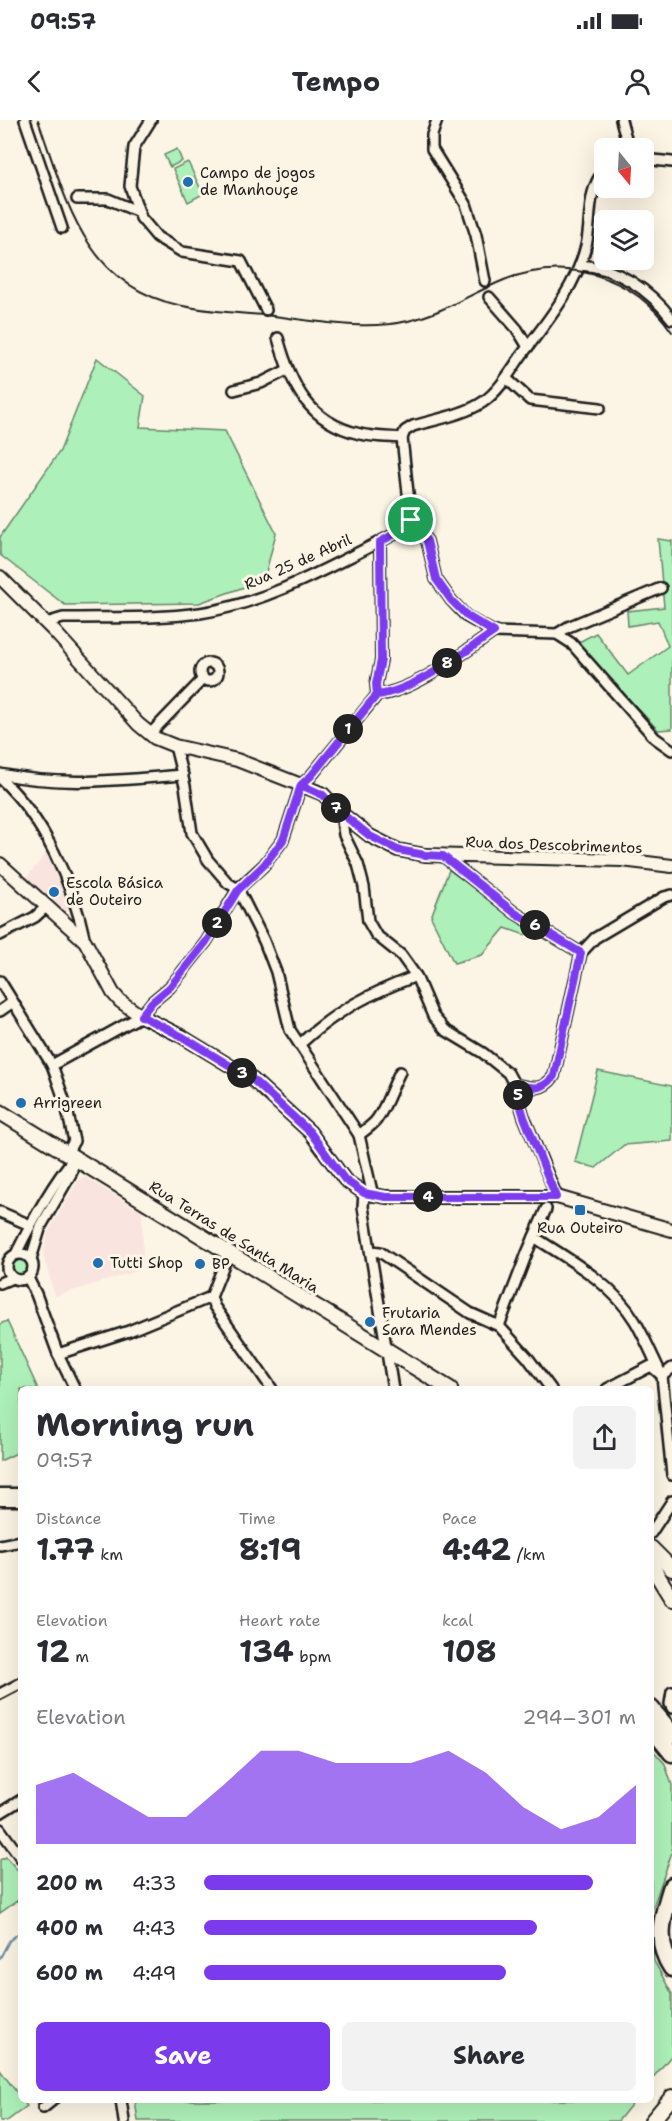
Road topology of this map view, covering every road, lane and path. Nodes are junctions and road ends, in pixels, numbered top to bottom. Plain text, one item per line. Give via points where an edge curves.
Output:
1 (25, 120) edge
2 (151, 120) edge
3 (438, 120) edge
4 (621, 120) edge
5 (626, 138) edge
6 (654, 160) edge
7 (672, 162) edge
8 (594, 188) edge
9 (77, 199) dead end
10 (139, 212) junction
11 (62, 228) dead end
12 (580, 265) junction
13 (485, 281) dead end
14 (489, 297) dead end
15 (266, 310) dead end
16 (672, 319) edge
17 (278, 338) dead end
18 (528, 346) junction
19 (287, 370) junction
20 (506, 378) junction
21 (234, 390) dead end
22 (600, 408) dead end
23 (402, 438) junction
24 (411, 520) junction
25 (380, 542) junction
26 (1, 580) edge
27 (662, 588) dead end
28 (46, 623) junction
29 (494, 632) junction
30 (557, 634) junction
31 (203, 679) dead end
32 (377, 695) junction
33 (150, 734) junction
34 (175, 746) junction
35 (672, 750) edge
36 (183, 775) junction
37 (0, 776) edge
38 (301, 785) junction
39 (341, 813) junction
40 (443, 856) junction
41 (0, 864) edge
42 (671, 869) edge
43 (238, 890) junction
44 (672, 895) edge
45 (47, 906) junction
46 (0, 935) edge
47 (85, 941) junction
48 (581, 953) junction
49 (416, 976) junction
50 (0, 981) edge
51 (13, 1002) junction
52 (0, 1011) edge
53 (141, 1016) junction
54 (300, 1044) junction
55 (52, 1065) junction
56 (400, 1072) dead end
57 (514, 1084) junction
58 (0, 1112) edge
59 (359, 1135) junction
60 (70, 1155) junction
61 (367, 1170) junction
62 (364, 1192) junction
63 (556, 1197) junction
64 (546, 1209) dead end
65 (0, 1212) edge
66 (30, 1225) junction
67 (672, 1230) edge
68 (534, 1237) junction
69 (371, 1251) junction
70 (229, 1252) junction
71 (16, 1254) junction
72 (31, 1259) junction
73 (3, 1269) edge
74 (12, 1278) junction
75 (28, 1278) junction
76 (0, 1283) edge
77 (212, 1297) junction
78 (499, 1326) junction
79 (381, 1328) junction
80 (374, 1342) junction
81 (387, 1350) junction
82 (58, 1354) junction
83 (672, 1368) edge
84 (662, 1376) junction
85 (74, 1386) edge
86 (270, 1386) edge
87 (393, 1386) edge
88 (445, 1386) edge
89 (549, 1386) edge
90 (614, 1386) edge
91 (672, 1475) edge
92 (0, 1497) edge
93 (18, 1497) edge
94 (672, 1501) edge
95 (0, 1502) edge
96 (18, 1502) edge
97 (654, 1528) edge
98 (18, 1541) edge
99 (0, 1545) edge
100 (654, 1551) edge
101 (672, 1569) edge
102 (654, 1570) edge
103 (672, 1599) edge
104 (18, 1685) edge
105 (672, 1692) edge
106 (0, 1694) edge
107 (672, 1708) edge
108 (654, 1713) edge
109 (654, 1731) edge
110 (672, 1734) edge
111 (672, 1753) edge
112 (18, 1802) edge
113 (0, 1813) edge
114 (0, 1829) edge
115 (18, 1854) edge
116 (672, 1886) edge
117 (672, 1928) edge
118 (672, 1939) edge
119 (672, 1968) edge
120 (672, 2097) edge
121 (49, 2103) edge
122 (121, 2103) edge
123 (43, 2108) dead end
124 (124, 2121) edge
125 (652, 2121) edge

1 - 11 street
2 - 10 street via 134,147 130,186
3 - 13 street via 432,149 466,204
4 - 5 street
6 - 7 street
8 - 12 street
9 - 10 street via 108,199
10 - 15 street via 157,237 182,252 241,261
12 - 16 street via 607,270 629,280 649,294
12 - 18 street
14 - 18 street
17 - 19 street
18 - 20 street
19 - 21 street
19 - 23 street via 309,407 336,425 360,434
20 - 22 street via 530,400
20 - 23 street via 482,403 413,426
23 - 24 street
24 - 25 street, Rua 25 de Abril
24 - 29 street via 427,541 436,579 451,600 467,616
25 - 28 street, Rua 25 de Abril via 285,587 211,610 63,618
25 - 32 street via 381,660
26 - 28 street, Rua dos Descobrimentos
27 - 30 street
28 - 33 street, Rua dos Descobrimentos
29 - 30 street
29 - 32 street via 418,680
30 - 35 street via 572,644 655,738
31 - 33 street
32 - 38 street
33 - 34 street, Rua dos Descobrimentos
34 - 36 street
34 - 38 street, Rua dos Descobrimentos via 237,760
36 - 37 street via 82,783
36 - 43 street via 192,833 208,860
37 - 47 street via 45,835 76,908
38 - 39 street, Rua dos Descobrimentos via 323,795
38 - 43 street via 283,840
39 - 40 street, Rua dos Descobrimentos via 370,836 398,850
39 - 49 street via 344,835 364,887 368,921 376,935 401,955
40 - 42 street, Rua dos Descobrimentos via 622,860
40 - 48 street via 515,913
41 - 45 street
43 - 53 street via 206,942
43 - 54 street via 264,941 290,1030
44 - 48 street via 595,938
45 - 46 street via 35,917
45 - 47 street
47 - 53 street via 113,993
48 - 57 street via 554,1076 548,1084 534,1088
49 - 54 street via 372,993 334,1015
49 - 57 street via 433,1016 445,1030 483,1053 508,1073
50 - 51 street
51 - 52 street
51 - 55 street
53 - 55 street
53 - 62 street via 252,1079 310,1132 345,1180
54 - 59 street
55 - 60 street via 74,1141
56 - 59 street via 376,1121
57 - 63 street
58 - 60 main road, Rua Terras de Santa Maria
59 - 61 street
60 - 66 street
60 - 70 main road, Rua Terras de Santa Maria
60 - 72 street via 71,1174 41,1226
61 - 62 street
61 - 62 street
62 - 63 street
62 - 69 street
63 - 67 street
64 - 68 street
65 - 66 street
66 - 71 street
68 - 78 street
68 - 84 street via 610,1290 634,1320
69 - 78 street via 380,1252 470,1313
69 - 79 street
70 - 77 street
70 - 80 main road, Rua Terras de Santa Maria
71 - 72 street
71 - 73 street
72 - 75 street via 33,1271
73 - 74 street
74 - 75 street
74 - 76 street
75 - 82 street
77 - 82 street via 129,1331
77 - 86 street via 214,1306
78 - 89 street
79 - 80 street
79 - 81 street
80 - 81 main road, Rua Terras de Santa Maria
81 - 87 street
81 - 88 main road, Rua Terras de Santa Maria
82 - 85 street
83 - 84 street
84 - 90 street via 651,1366
84 - 91 street
92 - 93 highway
94 - 97 street
95 - 96 highway
98 - 99 street
100 - 101 main road
102 - 103 main road
104 - 106 street
105 - 107 street
108 - 110 highway
109 - 111 highway
112 - 113 street
114 - 115 street
116 - 119 highway via 661,1934 663,1950
117 - 118 highway
120 - 125 main road
121 - 123 street
122 - 124 street

